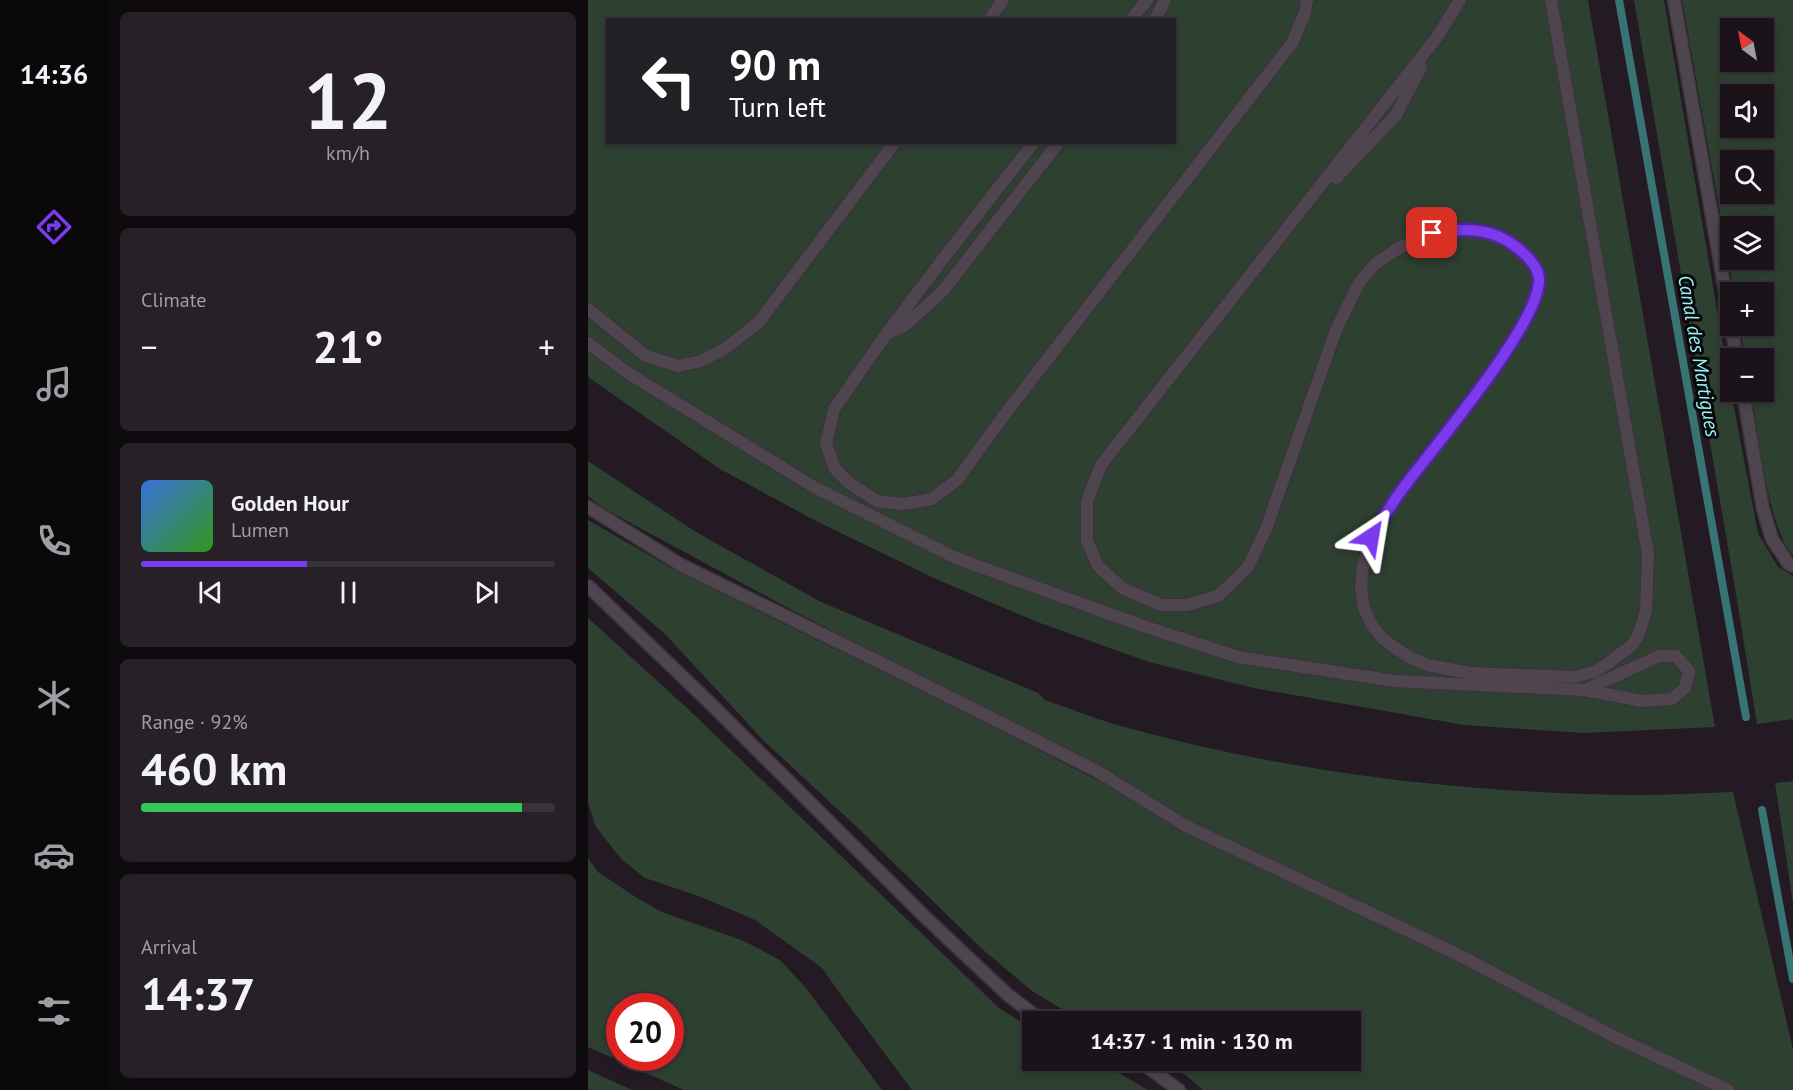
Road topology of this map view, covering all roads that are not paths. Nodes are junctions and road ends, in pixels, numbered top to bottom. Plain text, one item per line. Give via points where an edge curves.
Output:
1 (1004, 0) edge
2 (1147, 0) edge
3 (1165, 0) edge
4 (1307, 0) edge
5 (1460, 0) edge
6 (1551, 0) edge
7 (1674, 0) edge
8 (990, 18) edge
9 (1133, 18) edge
10 (1156, 18) edge
11 (893, 144) edge
12 (1032, 144) edge
13 (1057, 144) edge
14 (1723, 282) edge
15 (588, 309) edge
16 (887, 333) junction
17 (588, 343) edge
18 (1745, 402) edge
19 (588, 507) edge
20 (1793, 566) edge
21 (588, 586) edge
22 (1585, 690) junction
23 (1029, 1011) edge
24 (1153, 1071) edge
25 (1179, 1090) edge
26 (1728, 1090) edge

1 - 8 lane
2 - 9 lane
3 - 10 lane
4 - 16 lane via 1293,43 958,479 932,499 903,504 877,501 849,483 836,469 826,444 834,409
5 - 6 lane via 1437,37 1101,465 1087,501 1087,541 1098,566 1122,588 1161,605 1187,605 1218,596 1248,567 1266,529 1336,330 1359,283 1375,264 1432,233 1458,229 1488,232 1517,248 1534,266 1539,278 1535,299 1525,322 1493,370 1400,492 1371,537 1363,567 1364,608 1381,637 1409,657 1427,665 1470,673 1575,677 1594,672 1632,645 1646,611 1648,554
7 - 14 lane
11 - 15 lane via 759,322 726,348 701,361 678,366 646,356
12 - 16 lane
13 - 16 lane via 942,292 904,326
17 - 22 lane via 627,373 814,487 956,558 1143,626 1238,657 1395,681
18 - 20 lane via 1763,509 1772,539
19 - 26 lane via 681,566 1097,771 1186,826 1458,954 1615,1037
21 - 23 lane via 924,916
22 - 22 lane via 1642,701 1672,699 1685,688 1689,671 1676,656 1659,656
24 - 25 lane

